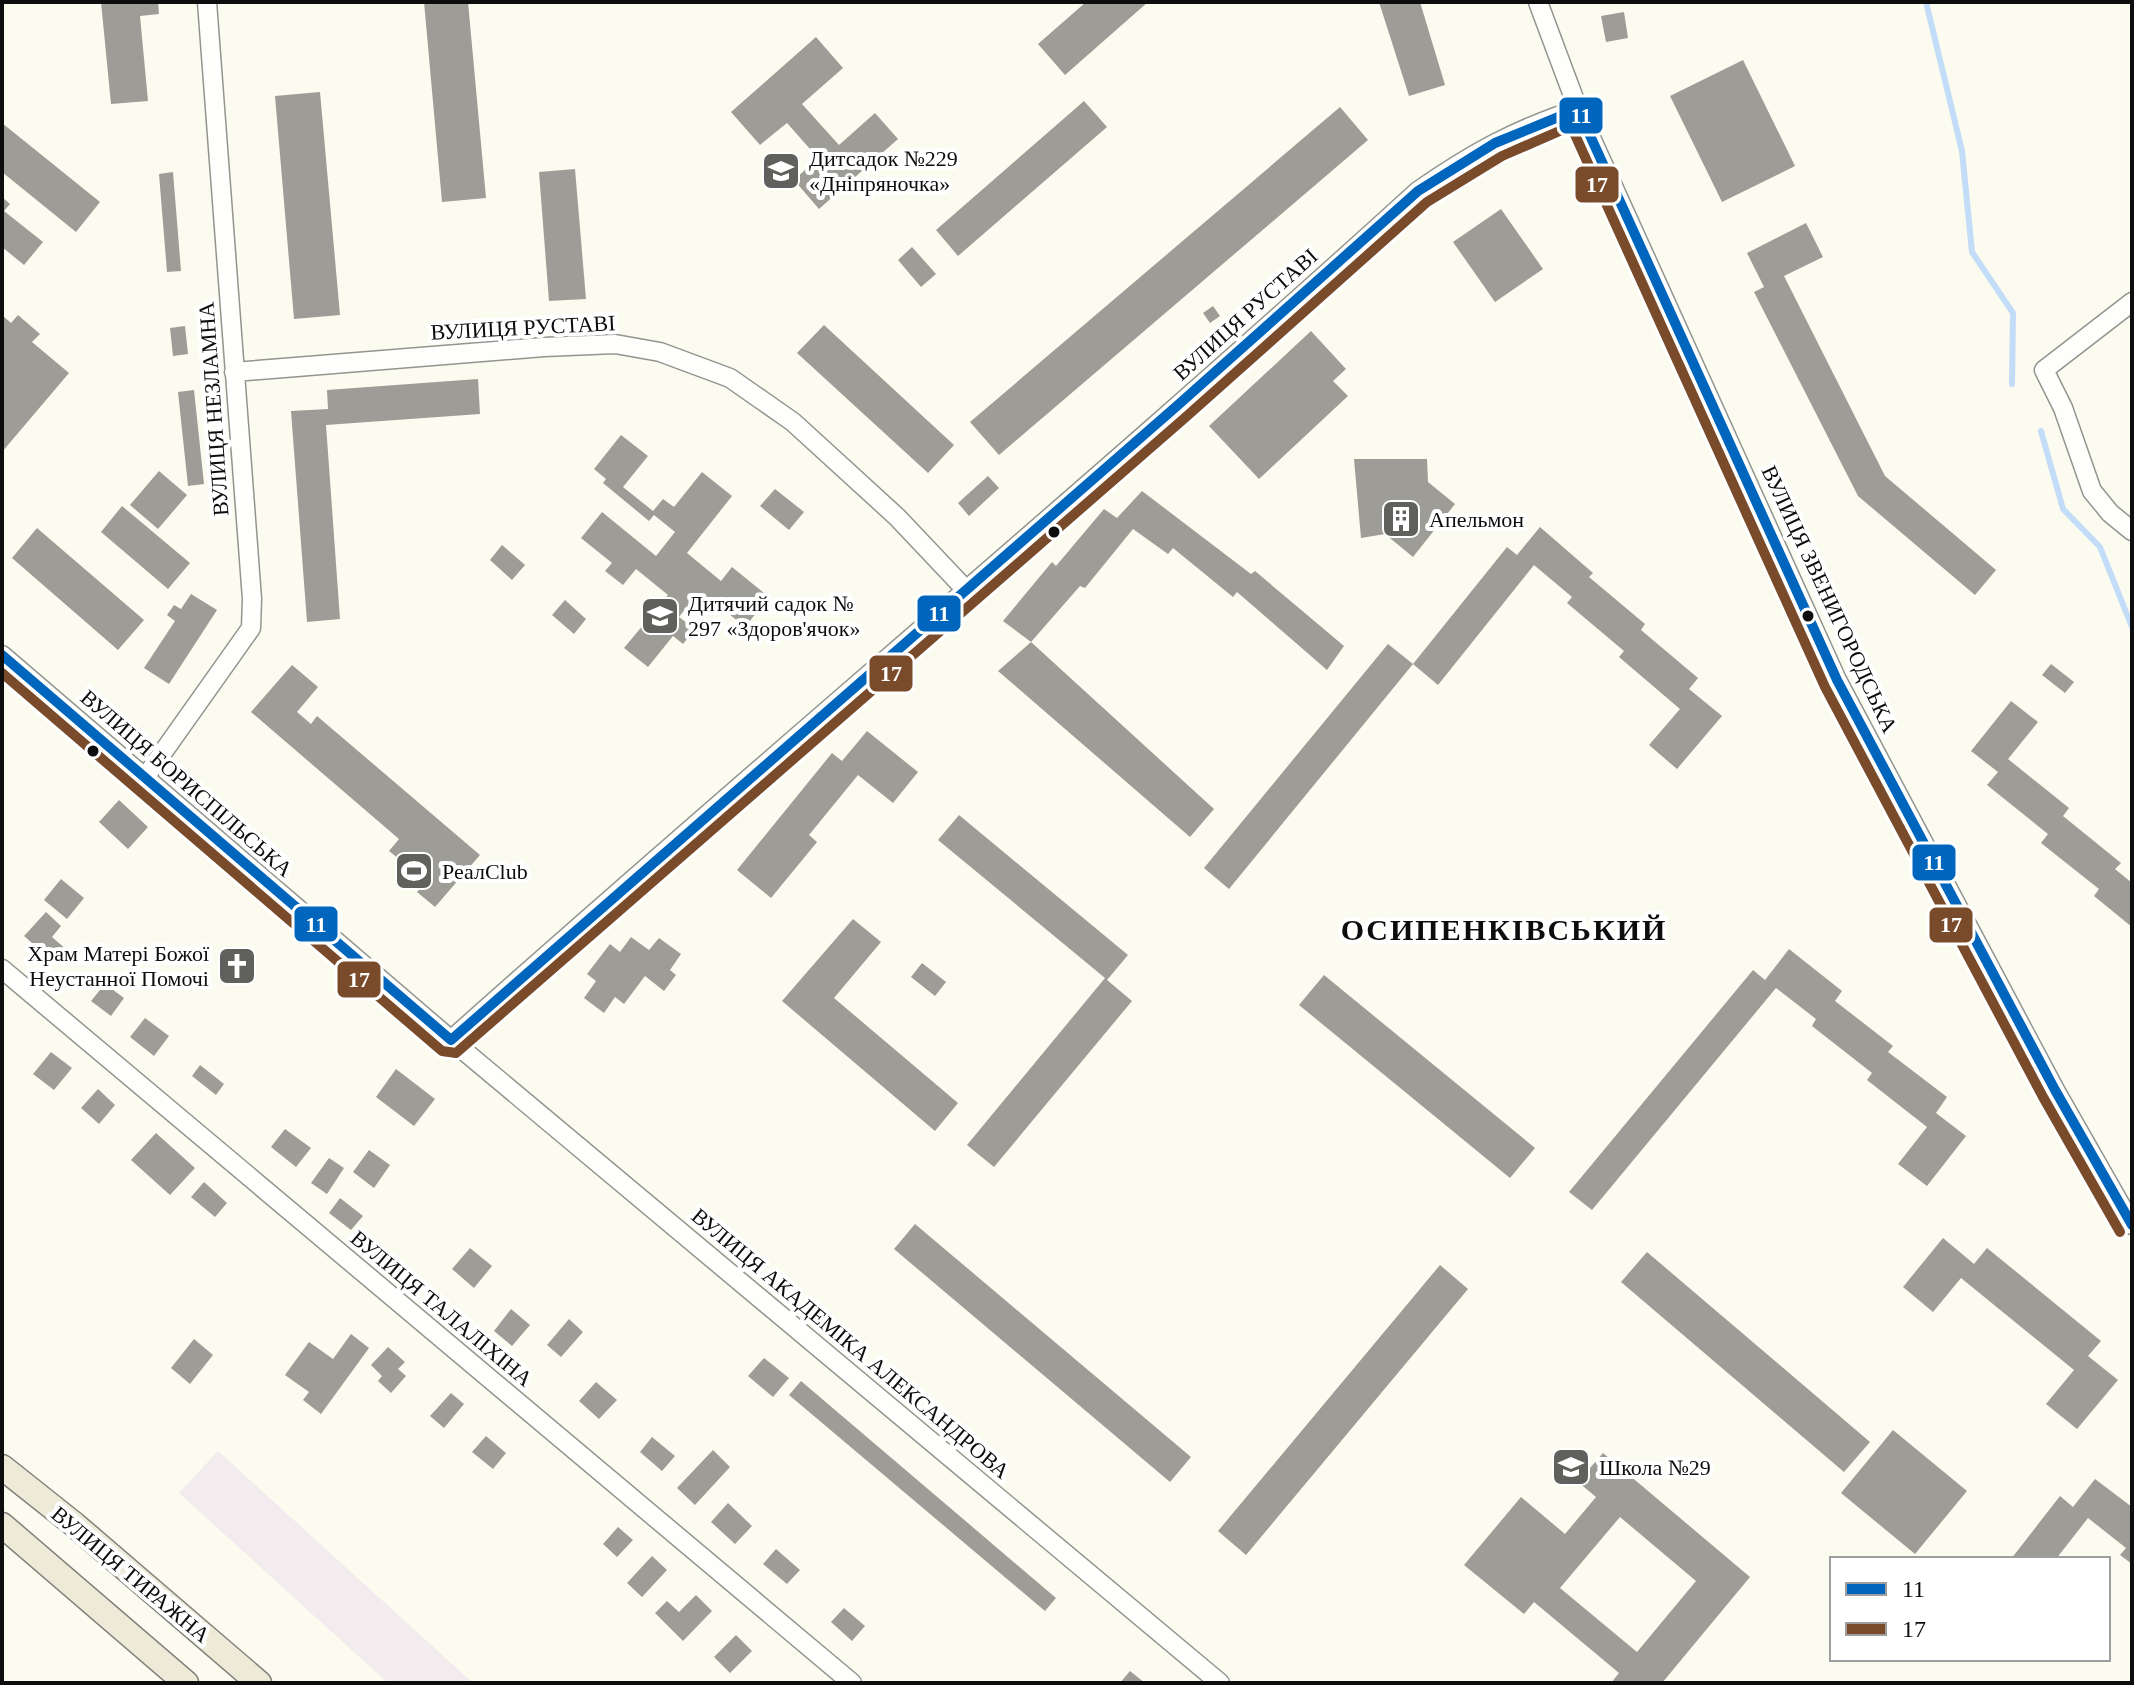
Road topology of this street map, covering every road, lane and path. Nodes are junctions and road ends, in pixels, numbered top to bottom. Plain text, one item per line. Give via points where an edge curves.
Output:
1 (207, 2) edge
2 (1538, 2) edge
3 (1578, 109) junction
4 (2132, 302) edge
5 (234, 372) junction
6 (2132, 531) edge
7 (968, 592) junction
8 (2, 655) edge
9 (144, 779) junction
10 (2, 969) edge
11 (451, 1040) junction
12 (2132, 1225) edge
13 (2, 1467) edge
14 (2, 1525) edge
15 (186, 1683) edge
16 (259, 1683) edge
17 (852, 1683) edge
18 (1220, 1683) edge

1 - 5 street, ВУЛИЦЯ НЕЗЛАМНА
2 - 3 street, ВУЛИЦЯ ЗВЕНИГОРОДСЬКА
3 - 7 street, ВУЛИЦЯ РУСТАВІ via 1519,129 1418,191
3 - 12 street, ВУЛИЦЯ ЗВЕНИГОРОДСЬКА via 1837,680
4 - 6 street via 2044,370 2092,491
5 - 7 street, ВУЛИЦЯ РУСТАВІ via 544,347 615,344 660,352 730,378 793,422 897,517
5 - 9 street, ВУЛИЦЯ НЕЗЛАМНА via 251,628
7 - 11 street, ВУЛИЦЯ РУСТАВІ via 695,822
8 - 9 street, ВУЛИЦЯ БОРИСПІЛЬСЬКА
9 - 11 street, ВУЛИЦЯ БОРИСПІЛЬСЬКА
10 - 17 street, ВУЛИЦЯ ТАЛАЛІХІНА
11 - 18 street, ВУЛИЦЯ АКАДЕМІКА АЛЕКСАНДРОВА
13 - 16 main road, ВУЛИЦЯ ТИРАЖНА
14 - 15 main road, ВУЛИЦЯ ТИРАЖНА

